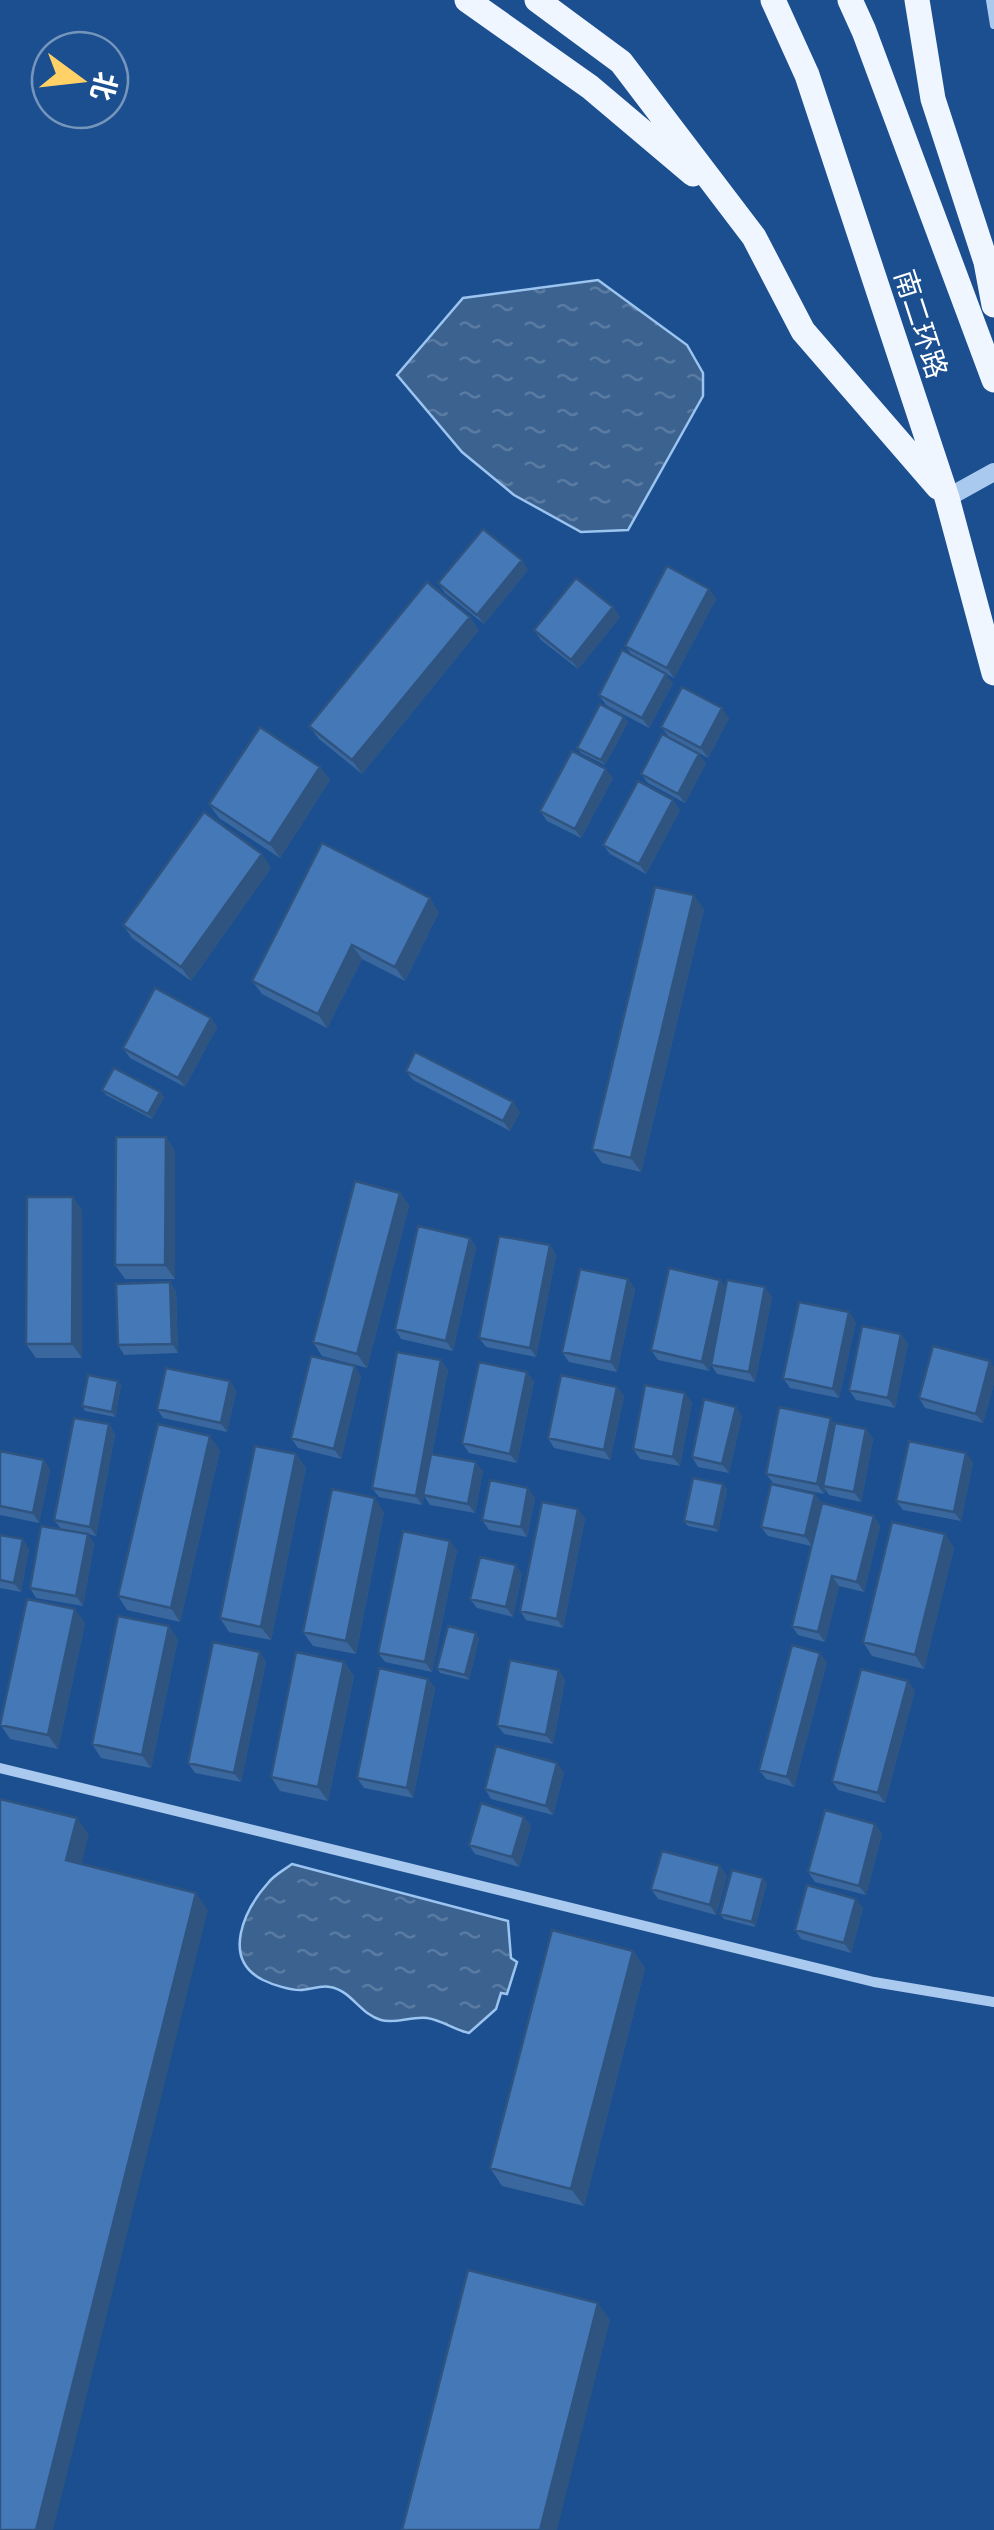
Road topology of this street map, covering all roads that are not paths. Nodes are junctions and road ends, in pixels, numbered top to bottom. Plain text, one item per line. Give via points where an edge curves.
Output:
1 (467, 0) edge
2 (537, 0) edge
3 (773, 0) edge
4 (850, 0) edge
5 (917, 0) edge
6 (990, 0) edge
7 (994, 25) edge
8 (730, 205) junction
9 (994, 305) edge
10 (994, 380) edge
11 (994, 472) edge
12 (948, 498) junction
13 (994, 673) edge
14 (0, 1768) edge
15 (994, 2002) edge

1 - 8 main road via 590,87
2 - 8 main road via 620,62
3 - 12 main road, 南二环路 via 807,76
4 - 10 main road, 南二环路
5 - 9 main road via 934,99
6 - 7 lane
8 - 12 main road via 803,330
11 - 12 street
12 - 13 main road, 南二环路
14 - 15 street via 874,1982

